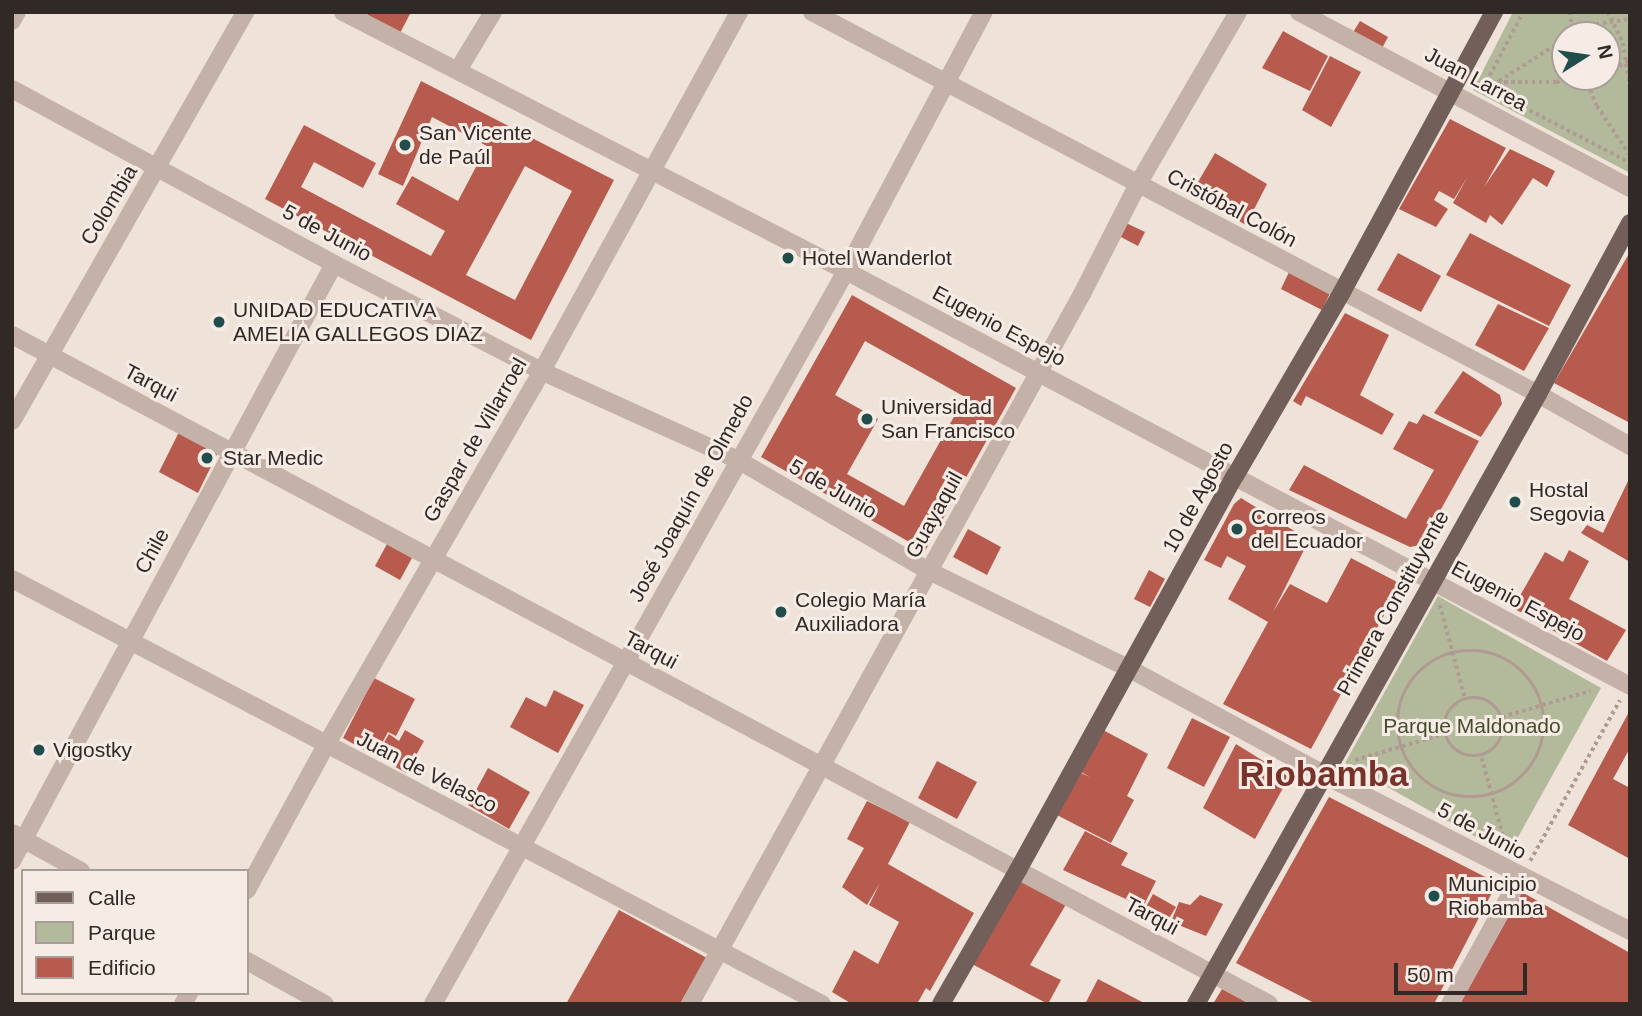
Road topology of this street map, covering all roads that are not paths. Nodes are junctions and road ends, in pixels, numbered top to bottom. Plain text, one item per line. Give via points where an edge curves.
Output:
1 (17, 12) edge
2 (245, 12) edge
3 (343, 12) edge
4 (493, 12) edge
5 (739, 12) edge
6 (812, 12) edge
7 (984, 12) edge
8 (1238, 12) edge
9 (1299, 12) edge
10 (1494, 12) edge
11 (12, 21) edge
12 (458, 70) junction
13 (948, 83) junction
14 (12, 89) edge
15 (1450, 90) junction
16 (158, 167) junction
17 (652, 170) junction
18 (1138, 184) junction
19 (1630, 188) edge
20 (1630, 223) edge
21 (334, 264) junction
22 (846, 271) junction
23 (1342, 292) junction
24 (12, 335) edge
25 (48, 354) junction
26 (541, 371) junction
27 (1039, 373) junction
28 (1538, 394) junction
29 (12, 421) edge
30 (1630, 446) edge
31 (232, 452) junction
32 (738, 460) junction
33 (1235, 476) junction
34 (432, 560) junction
35 (929, 571) junction
36 (12, 579) edge
37 (1434, 588) junction
38 (129, 641) junction
39 (625, 662) junction
40 (1130, 669) junction
41 (1629, 685) edge
42 (326, 745) junction
43 (821, 767) junction
44 (1323, 774) junction
45 (18, 836) edge
46 (524, 847) junction
47 (12, 861) edge
48 (77, 869) edge
49 (1018, 870) junction
50 (1520, 877) junction
51 (248, 888) edge
52 (1630, 931) edge
53 (720, 950) junction
54 (248, 962) edge
55 (1212, 974) junction
56 (325, 1004) edge
57 (433, 1004) edge
58 (690, 1004) edge
59 (822, 1004) edge
60 (941, 1004) edge
61 (1195, 1004) edge
62 (1269, 1004) edge
63 (1450, 1004) edge

1 - 11 street
2 - 16 street, Colombia
3 - 12 street, Eugenio Espejo
4 - 12 street
5 - 17 street, Gaspar de Villarroel
6 - 13 street, Cristóbal Colón
7 - 13 street, José Joaquín de Olmedo
8 - 18 street, Guayaquil
9 - 15 street, Juan Larrea
10 - 15 main road, 10 de Agosto
12 - 17 street, Eugenio Espejo
13 - 18 street, Cristóbal Colón
13 - 22 street, José Joaquín de Olmedo
14 - 16 street, 5 de Junio
15 - 19 street, Juan Larrea
15 - 23 main road, 10 de Agosto
16 - 21 street, 5 de Junio
16 - 25 street, Colombia
17 - 22 street, Eugenio Espejo
17 - 26 street, Gaspar de Villarroel
18 - 23 street, Cristóbal Colón
18 - 27 street, Guayaquil
20 - 28 main road, Primera Constituyente
21 - 26 street, 5 de Junio
21 - 31 street, Chile
22 - 27 street, Eugenio Espejo
22 - 32 street, José Joaquín de Olmedo
23 - 28 street, Cristóbal Colón
23 - 33 main road, 10 de Agosto
24 - 25 street, Tarqui
25 - 29 street, Colombia
25 - 31 street, Tarqui
26 - 32 street, 5 de Junio
26 - 34 street, Gaspar de Villarroel
27 - 33 street, Eugenio Espejo
27 - 35 street, Guayaquil
28 - 30 street, Cristóbal Colón
28 - 37 main road, Primera Constituyente
31 - 34 street, Tarqui
31 - 38 street, Chile
32 - 35 street, 5 de Junio
32 - 39 street, José Joaquín de Olmedo
33 - 37 street, Eugenio Espejo
33 - 40 main road, 10 de Agosto
34 - 39 street, Tarqui
34 - 42 street, Gaspar de Villarroel
35 - 40 street, 5 de Junio
35 - 43 street, Guayaquil
36 - 38 street, Juan de Velasco
37 - 41 street, Eugenio Espejo
37 - 44 main road, Primera Constituyente
38 - 42 street, Juan de Velasco
38 - 45 street, Chile
39 - 43 street, Tarqui
39 - 46 street, José Joaquín de Olmedo
40 - 44 street, 5 de Junio
40 - 49 main road, 10 de Agosto
42 - 46 street, Juan de Velasco
42 - 51 street, Gaspar de Villarroel
43 - 49 street, Tarqui
43 - 53 street, Guayaquil
44 - 50 street, 5 de Junio
44 - 55 main road, Primera Constituyente
45 - 47 street, Chile
45 - 48 street
46 - 53 street, Juan de Velasco
46 - 57 street, José Joaquín de Olmedo
49 - 55 street, Tarqui
49 - 60 main road, 10 de Agosto
50 - 52 street, 5 de Junio
50 - 63 street
53 - 58 street, Guayaquil
53 - 59 street, Juan de Velasco
54 - 56 street
55 - 61 main road, Primera Constituyente
55 - 62 street, Tarqui

